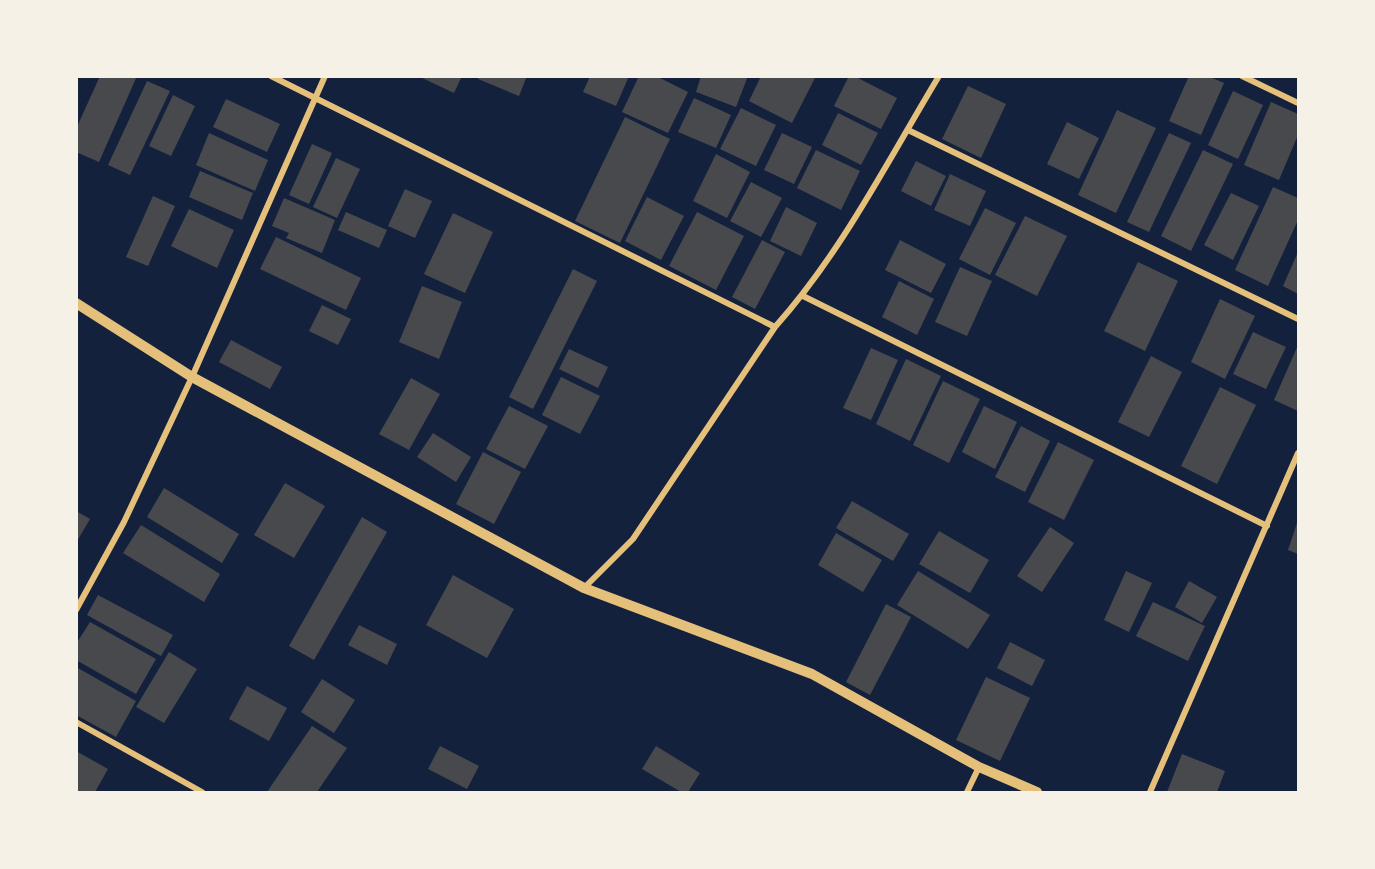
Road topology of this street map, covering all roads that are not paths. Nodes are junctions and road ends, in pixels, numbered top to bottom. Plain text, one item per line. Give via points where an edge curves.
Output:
1 (271, 76) edge
2 (325, 76) edge
3 (929, 76) edge
4 (1242, 76) edge
5 (938, 78) edge
6 (316, 98) junction
7 (1299, 103) edge
8 (908, 130) junction
9 (803, 296) junction
10 (76, 303) edge
11 (1299, 319) edge
12 (775, 327) junction
13 (192, 377) junction
14 (1299, 453) edge
15 (1267, 526) junction
16 (584, 588) junction
17 (76, 609) edge
18 (76, 722) edge
19 (979, 767) junction
20 (202, 792) edge
21 (967, 792) edge
22 (1036, 792) edge
23 (1150, 792) edge

1 - 6 street
2 - 6 street
3 - 5 street
4 - 7 street
5 - 8 street
6 - 12 street
6 - 13 street
8 - 9 street via 848,231
8 - 11 street
9 - 12 street
9 - 15 street
10 - 13 street
12 - 16 street via 633,539
13 - 16 street
13 - 17 street via 124,522
14 - 15 street
15 - 23 street
16 - 19 street via 812,674
18 - 20 street
19 - 21 street
19 - 22 street

